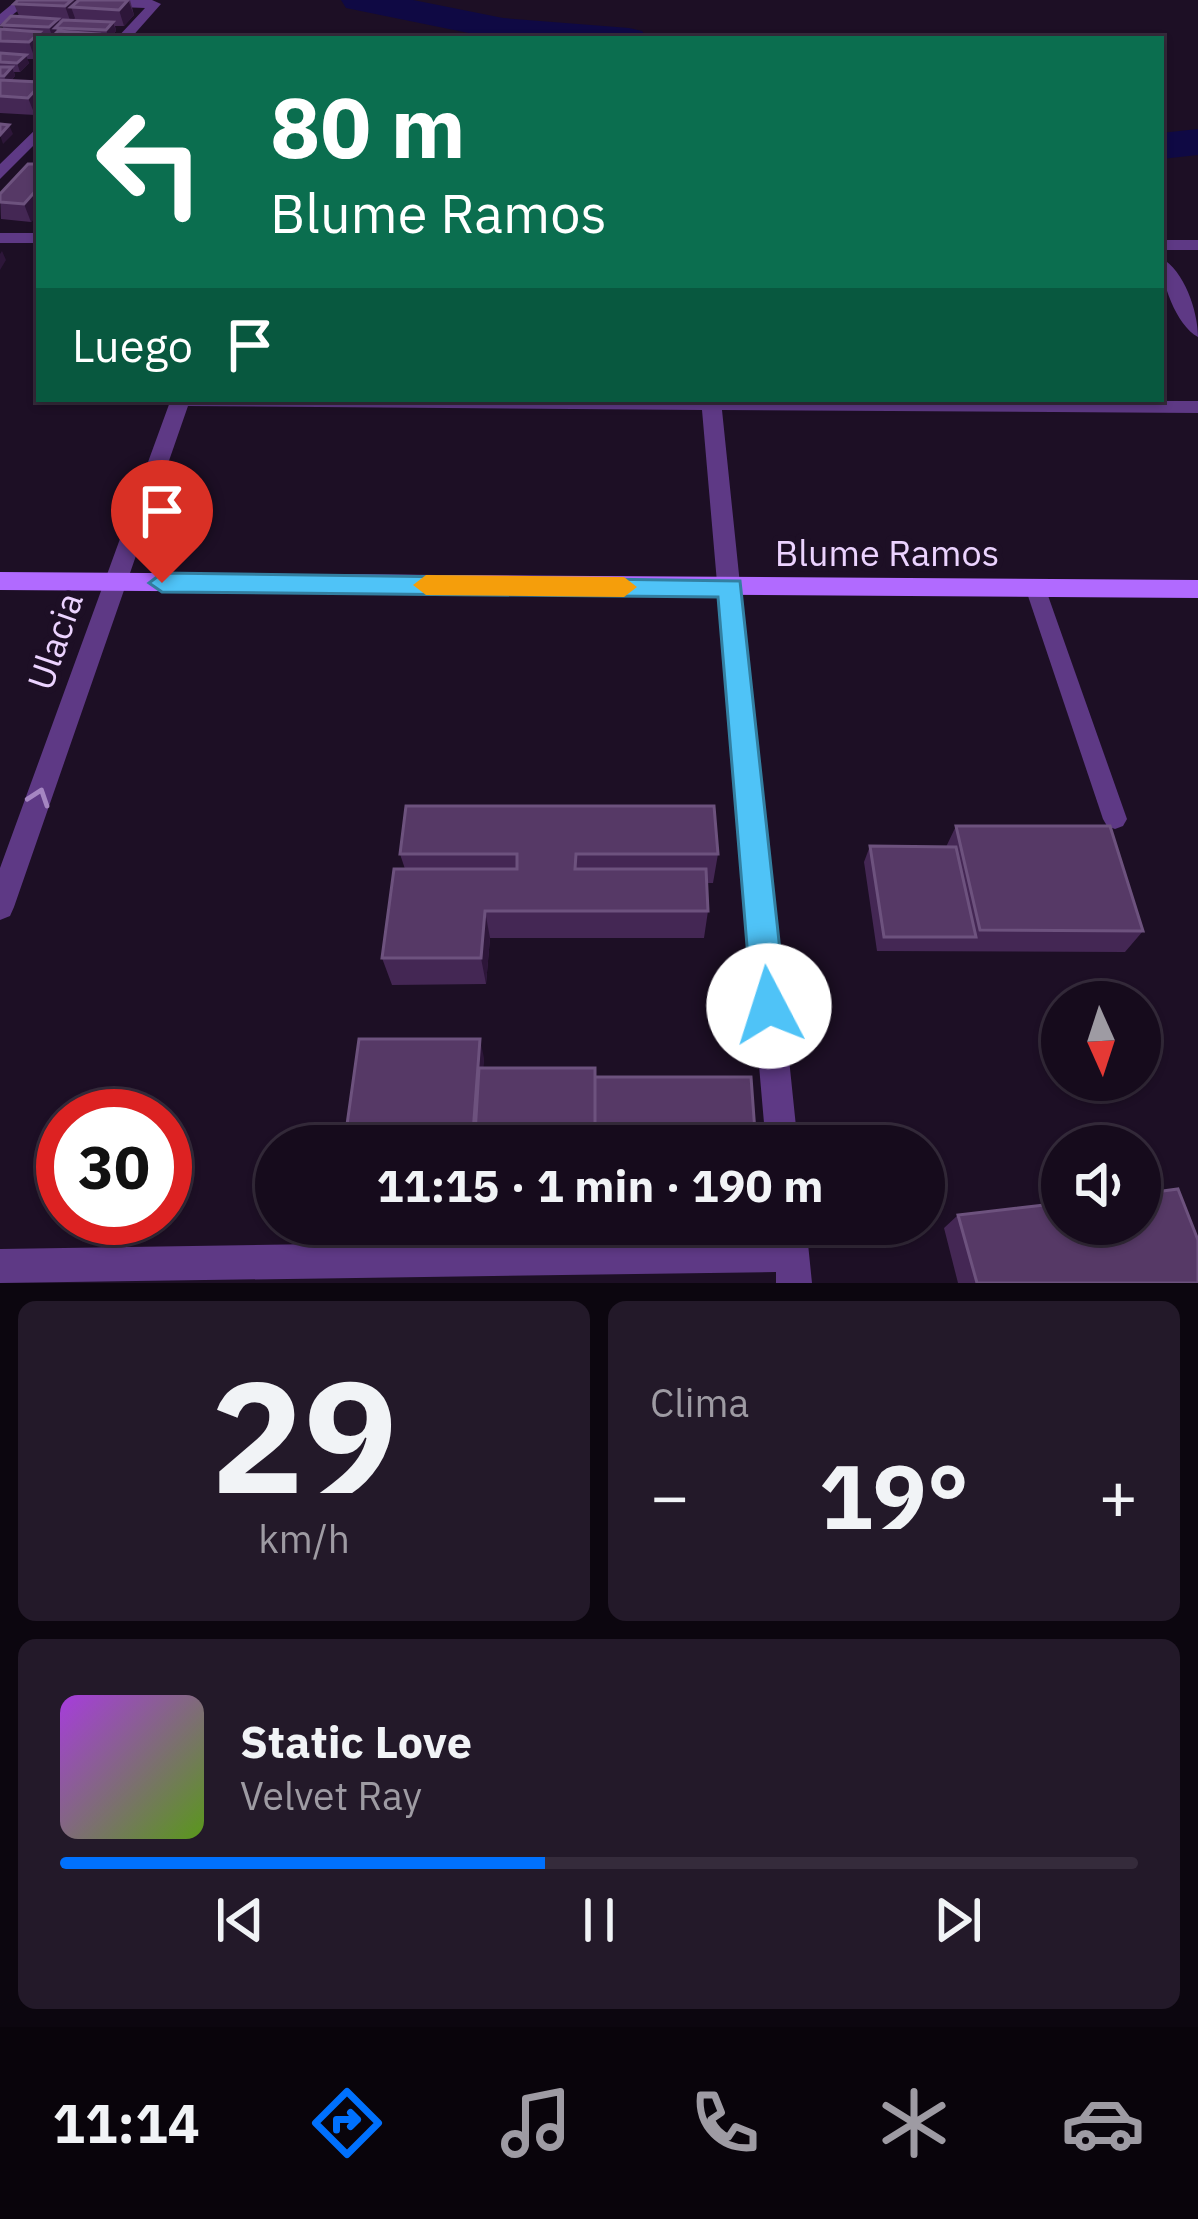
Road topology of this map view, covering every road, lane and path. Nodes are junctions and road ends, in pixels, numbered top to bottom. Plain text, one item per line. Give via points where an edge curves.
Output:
1 (25, 0) edge
2 (40, 0) edge
3 (0, 21) edge
4 (126, 36) edge
5 (36, 138) edge
6 (0, 174) edge
7 (0, 238) edge
8 (36, 238) edge
9 (1164, 245) edge
10 (1198, 245) edge
11 (1164, 269) edge
12 (1198, 331) edge
13 (179, 402) edge
14 (711, 402) edge
15 (1198, 407) edge
16 (0, 581) edge
17 (114, 582) junction
18 (731, 588) junction
19 (1198, 589) edge
20 (1036, 590) junction
21 (1115, 819) dead end
22 (0, 907) edge
23 (780, 1125) edge
24 (791, 1254) edge
25 (0, 1266) edge
26 (340, 1273) edge

1 - 3 street
2 - 4 street via 155,4
5 - 6 street
7 - 8 street
9 - 10 street
11 - 12 street
13 - 17 street, Ulacia
14 - 15 street
14 - 18 street
16 - 17 street, Blume Ramos
17 - 18 street, Blume Ramos
22 -> 17 street, Ulacia
18 - 20 street, Blume Ramos
18 - 23 street
19 - 20 street, Blume Ramos
20 - 21 lane
24 - 26 street
25 - 26 street

